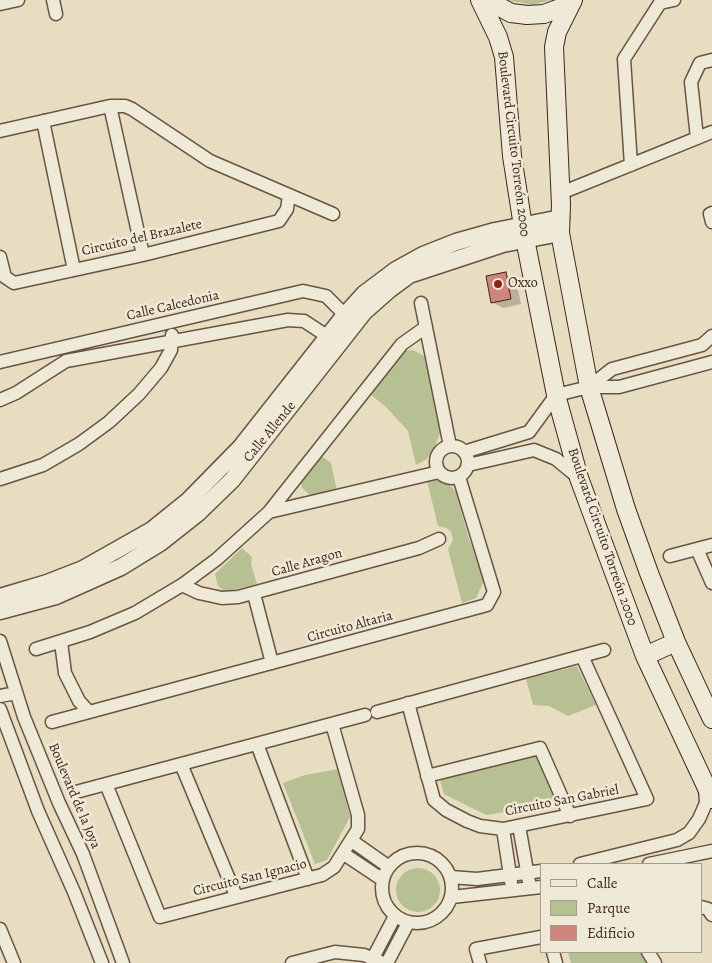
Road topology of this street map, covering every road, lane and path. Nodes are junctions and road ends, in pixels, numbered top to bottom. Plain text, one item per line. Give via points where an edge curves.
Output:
1 (18, 0) edge
2 (53, 0) edge
3 (480, 0) edge
4 (487, 0) edge
5 (572, 0) edge
6 (674, 0) edge
7 (0, 4) edge
8 (56, 14) dead end
9 (712, 60) edge
10 (110, 106) junction
11 (43, 121) junction
12 (0, 131) edge
13 (712, 132) edge
14 (697, 138) junction
15 (630, 165) junction
16 (561, 193) junction
17 (289, 195) junction
18 (712, 213) edge
19 (333, 214) dead end
20 (712, 222) edge
21 (561, 226) junction
22 (524, 232) junction
23 (143, 255) junction
24 (0, 257) edge
25 (74, 270) junction
26 (421, 302) dead end
27 (345, 315) junction
28 (169, 322) junction
29 (426, 328) junction
30 (327, 336) junction
31 (712, 336) edge
32 (173, 340) junction
33 (702, 346) junction
34 (62, 348) junction
35 (66, 361) junction
36 (0, 362) edge
37 (709, 363) edge
38 (589, 387) junction
39 (556, 396) junction
40 (0, 400) edge
41 (529, 432) junction
42 (493, 444) junction
43 (450, 446) junction
44 (534, 450) junction
45 (464, 452) junction
46 (496, 457) junction
47 (468, 465) junction
48 (439, 472) junction
49 (459, 477) junction
50 (579, 478) junction
51 (0, 479) edge
52 (269, 512) junction
53 (440, 539) dead end
54 (712, 545) edge
55 (697, 549) junction
56 (670, 556) dead end
57 (712, 583) edge
58 (182, 585) junction
59 (254, 594) junction
60 (0, 597) edge
61 (0, 611) edge
62 (0, 641) edge
63 (61, 642) junction
64 (676, 642) junction
65 (36, 649) dead end
66 (604, 650) dead end
67 (582, 656) junction
68 (645, 656) junction
69 (272, 663) junction
70 (9, 687) edge
71 (0, 696) edge
72 (408, 703) junction
73 (0, 710) edge
74 (90, 712) junction
75 (712, 719) edge
76 (52, 722) dead end
77 (332, 724) junction
78 (257, 744) junction
79 (181, 764) junction
80 (427, 776) junction
81 (106, 784) junction
82 (76, 792) dead end
83 (708, 792) edge
84 (570, 816) junction
85 (519, 826) junction
86 (504, 829) junction
87 (352, 841) junction
88 (712, 851) edge
89 (344, 854) junction
90 (588, 863) edge
91 (654, 863) edge
92 (390, 866) junction
93 (540, 871) edge
94 (527, 873) junction
95 (510, 875) junction
96 (451, 876) junction
97 (308, 879) junction
98 (383, 880) junction
99 (535, 888) edge
100 (512, 892) junction
101 (236, 896) junction
102 (452, 897) junction
103 (702, 907) edge
104 (712, 915) edge
105 (395, 916) junction
106 (408, 923) junction
107 (2, 931) edge
108 (540, 936) edge
109 (378, 960) edge
110 (14, 963) edge
111 (102, 963) edge
112 (123, 963) edge
113 (292, 963) edge
114 (387, 963) edge
115 (480, 963) edge

1 - 7 street
2 - 8 street
3 - 22 main road, Boulevard Circuito Torreón 2000 via 498,36 504,57 512,156
4 - 5 main road via 511,13 527,15 544,14
5 - 16 main road via 557,32 554,47
6 - 15 street via 660,3 624,59
9 - 14 street via 700,63 691,82
10 - 11 street
10 - 17 street via 132,108 210,161
10 - 23 street
11 - 12 street
11 - 25 street
13 - 14 street
14 - 15 street
15 - 16 street
16 - 21 main road
17 - 19 street
17 - 23 street, Circuito del Brazalete via 287,209 279,220
18 - 20 street
21 - 22 street
21 - 38 main road
22 - 27 street, Calle Allende via 456,242 424,255 378,283
22 - 39 main road, Boulevard Circuito Torreón 2000
22 - 61 street, Calle Allende via 409,276 390,289 364,312 232,480 160,543 121,567 56,596
23 - 25 street, Circuito del Brazalete
24 - 25 street, Circuito del Brazalete via 5,277 14,283
26 - 29 street
27 - 28 street, Calle Calcedonia via 326,296 303,291
27 - 30 street, Calle Allende
28 - 32 street
28 - 34 street, Calle Calcedonia
29 - 43 street
29 - 52 street via 402,344
30 - 32 street via 296,320
30 - 60 street, Calle Allende via 215,475 152,530 83,569
31 - 33 street
32 - 35 street
32 - 51 street via 161,368 109,422 43,465
33 - 37 street
33 - 38 street via 612,369
34 - 35 street
34 - 36 street, Calle Calcedonia
35 - 40 street
37 - 38 street via 619,386
38 - 39 street
38 - 64 main road via 626,509
39 - 41 street
39 - 50 main road, Boulevard Circuito Torreón 2000
41 - 42 street
41 - 44 street
42 - 45 street
42 - 46 street
43 - 45 street
43 - 48 street via 437,456
44 - 46 street
44 - 50 street via 556,459
45 - 47 street
46 - 47 street
47 - 49 street
48 - 49 street via 448,478
48 - 52 street
49 - 69 street, Circuito Altaria via 494,592 487,605
50 - 68 main road, Boulevard Circuito Torreón 2000
52 - 58 street via 218,559
53 - 59 street, Calle Aragon via 419,548
54 - 55 street
55 - 56 street
55 - 57 street
58 - 59 street, Calle Aragon via 222,598
58 - 63 street via 135,613
59 - 69 street
62 - 70 street, Boulevard de la Joya
63 - 65 street
63 - 74 street via 65,673 79,701
64 - 68 main road
64 - 75 main road
66 - 67 street
67 - 72 street
67 - 84 street, Circuito San Gabriel via 647,799
68 - 83 main road, Boulevard Circuito Torreón 2000
69 - 74 street, Circuito Altaria
70 - 71 street
70 - 112 street, Boulevard de la Joya via 83,854
72 - 77 street
72 - 80 street, Circuito San Gabriel
73 - 111 street via 38,811
74 - 76 street, Circuito Altaria
77 - 78 street
77 - 87 street, Circuito San Ignacio via 358,815 358,829
78 - 79 street
78 - 97 street
79 - 81 street
79 - 101 street
80 - 84 street via 540,748
80 - 86 street, Circuito San Gabriel via 434,800 446,810 480,826
81 - 82 street
81 - 101 street, Circuito San Ignacio via 160,917
83 - 90 street via 699,819 689,833 677,840
84 - 85 street, Circuito San Gabriel
85 - 86 street, Circuito San Gabriel
85 - 94 street
86 - 95 street
87 - 89 street, Circuito San Ignacio
87 - 92 street
88 - 91 street
89 - 97 street, Circuito San Ignacio via 334,867
89 - 98 street
92 - 96 street via 401,857 423,854 443,864
92 - 98 street
93 - 94 street
94 - 95 street
94 - 99 street
95 - 96 street via 477,879
95 - 100 street
96 - 102 street
97 - 101 street, Circuito San Ignacio
98 - 105 street via 384,900
99 - 100 street
100 - 102 street
102 - 106 street via 438,917 424,923
103 - 104 street
105 - 106 street
105 - 109 street
106 - 114 street
107 - 110 street
108 - 115 street via 476,949
109 - 113 street via 335,952

